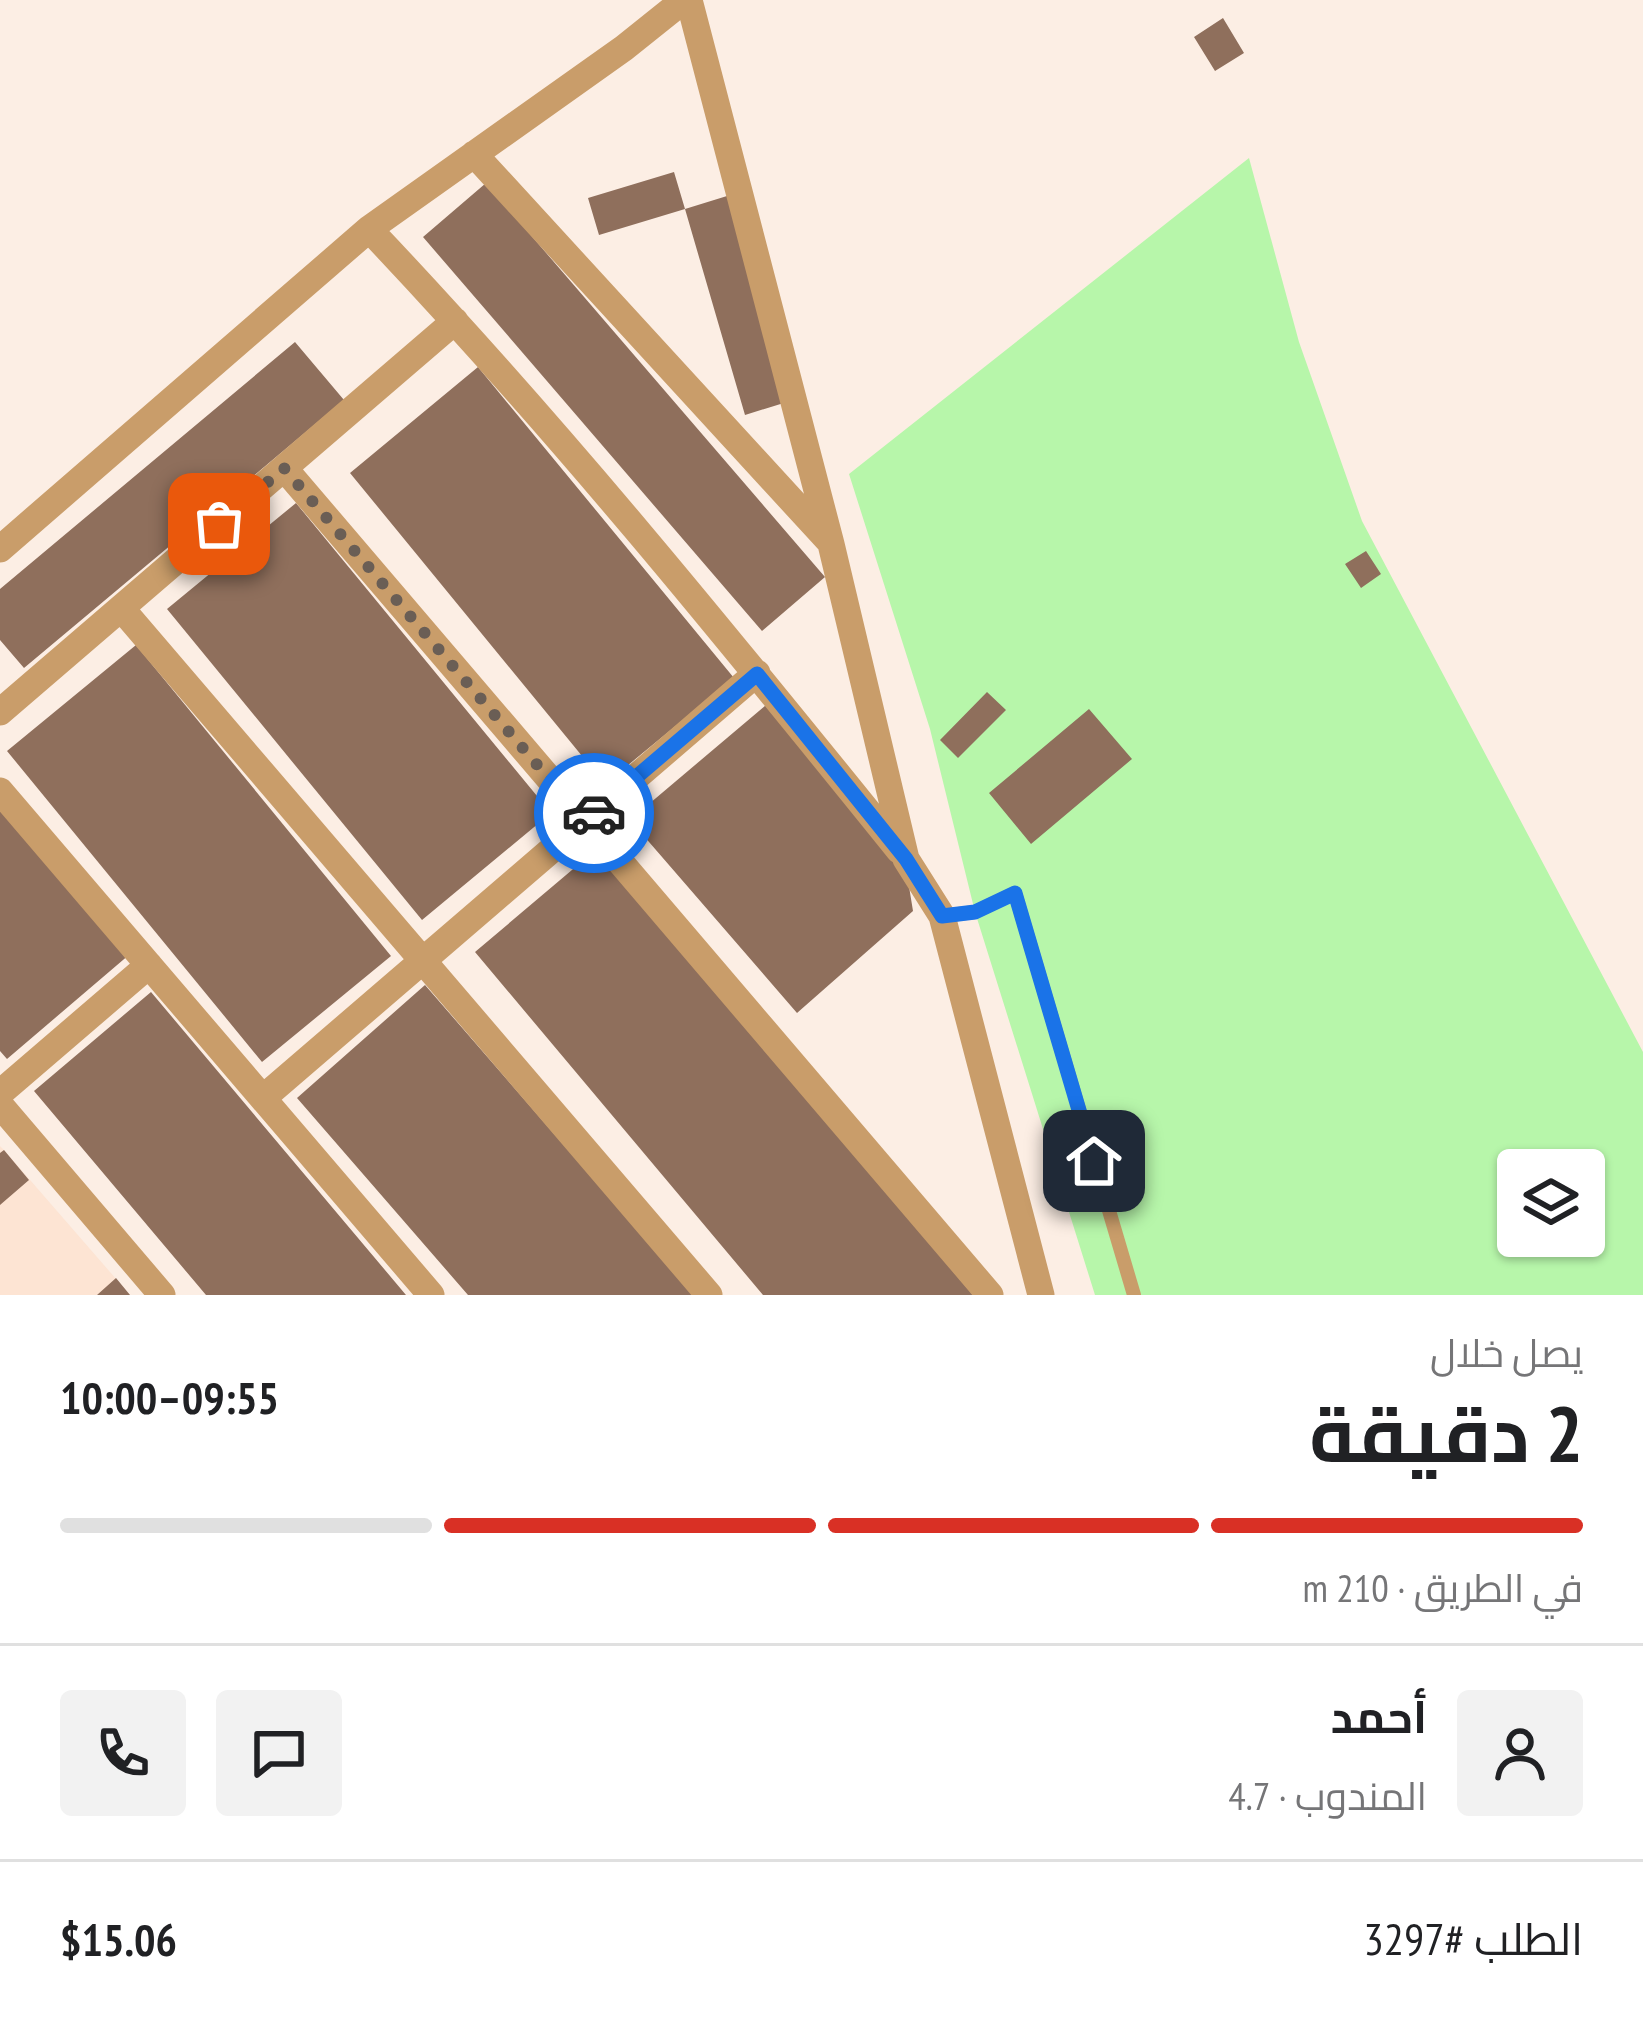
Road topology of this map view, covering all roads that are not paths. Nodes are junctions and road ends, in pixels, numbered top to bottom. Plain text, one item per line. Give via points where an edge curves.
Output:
1 (687, 0) edge
2 (473, 154) junction
3 (369, 229) junction
4 (455, 321) junction
5 (284, 468) junction
6 (831, 544) junction
7 (0, 549) edge
8 (122, 608) junction
9 (757, 674) junction
10 (0, 712) edge
11 (0, 791) edge
12 (585, 821) junction
13 (906, 859) junction
14 (942, 916) junction
15 (423, 960) junction
16 (149, 965) junction
17 (0, 1093) edge
18 (262, 1098) junction
19 (0, 1105) edge
20 (162, 1295) edge
21 (431, 1295) edge
22 (709, 1295) edge
23 (990, 1295) edge
24 (1041, 1295) edge
25 (1134, 1295) edge

1 - 2 street
1 - 6 street
2 - 3 street
2 - 6 street
3 - 4 street
3 - 7 street
4 - 5 street
4 - 9 street
5 - 8 street
5 - 12 street
6 - 13 street
8 - 10 street
8 - 15 street
9 - 12 street
9 - 13 street
11 - 16 street
12 - 15 street
12 - 23 street
13 - 14 street
14 - 24 street
14 - 25 lane via 975,912 1015,893
15 - 18 street
15 - 22 street
16 - 17 street
16 - 18 street
18 - 21 street
19 - 20 street

